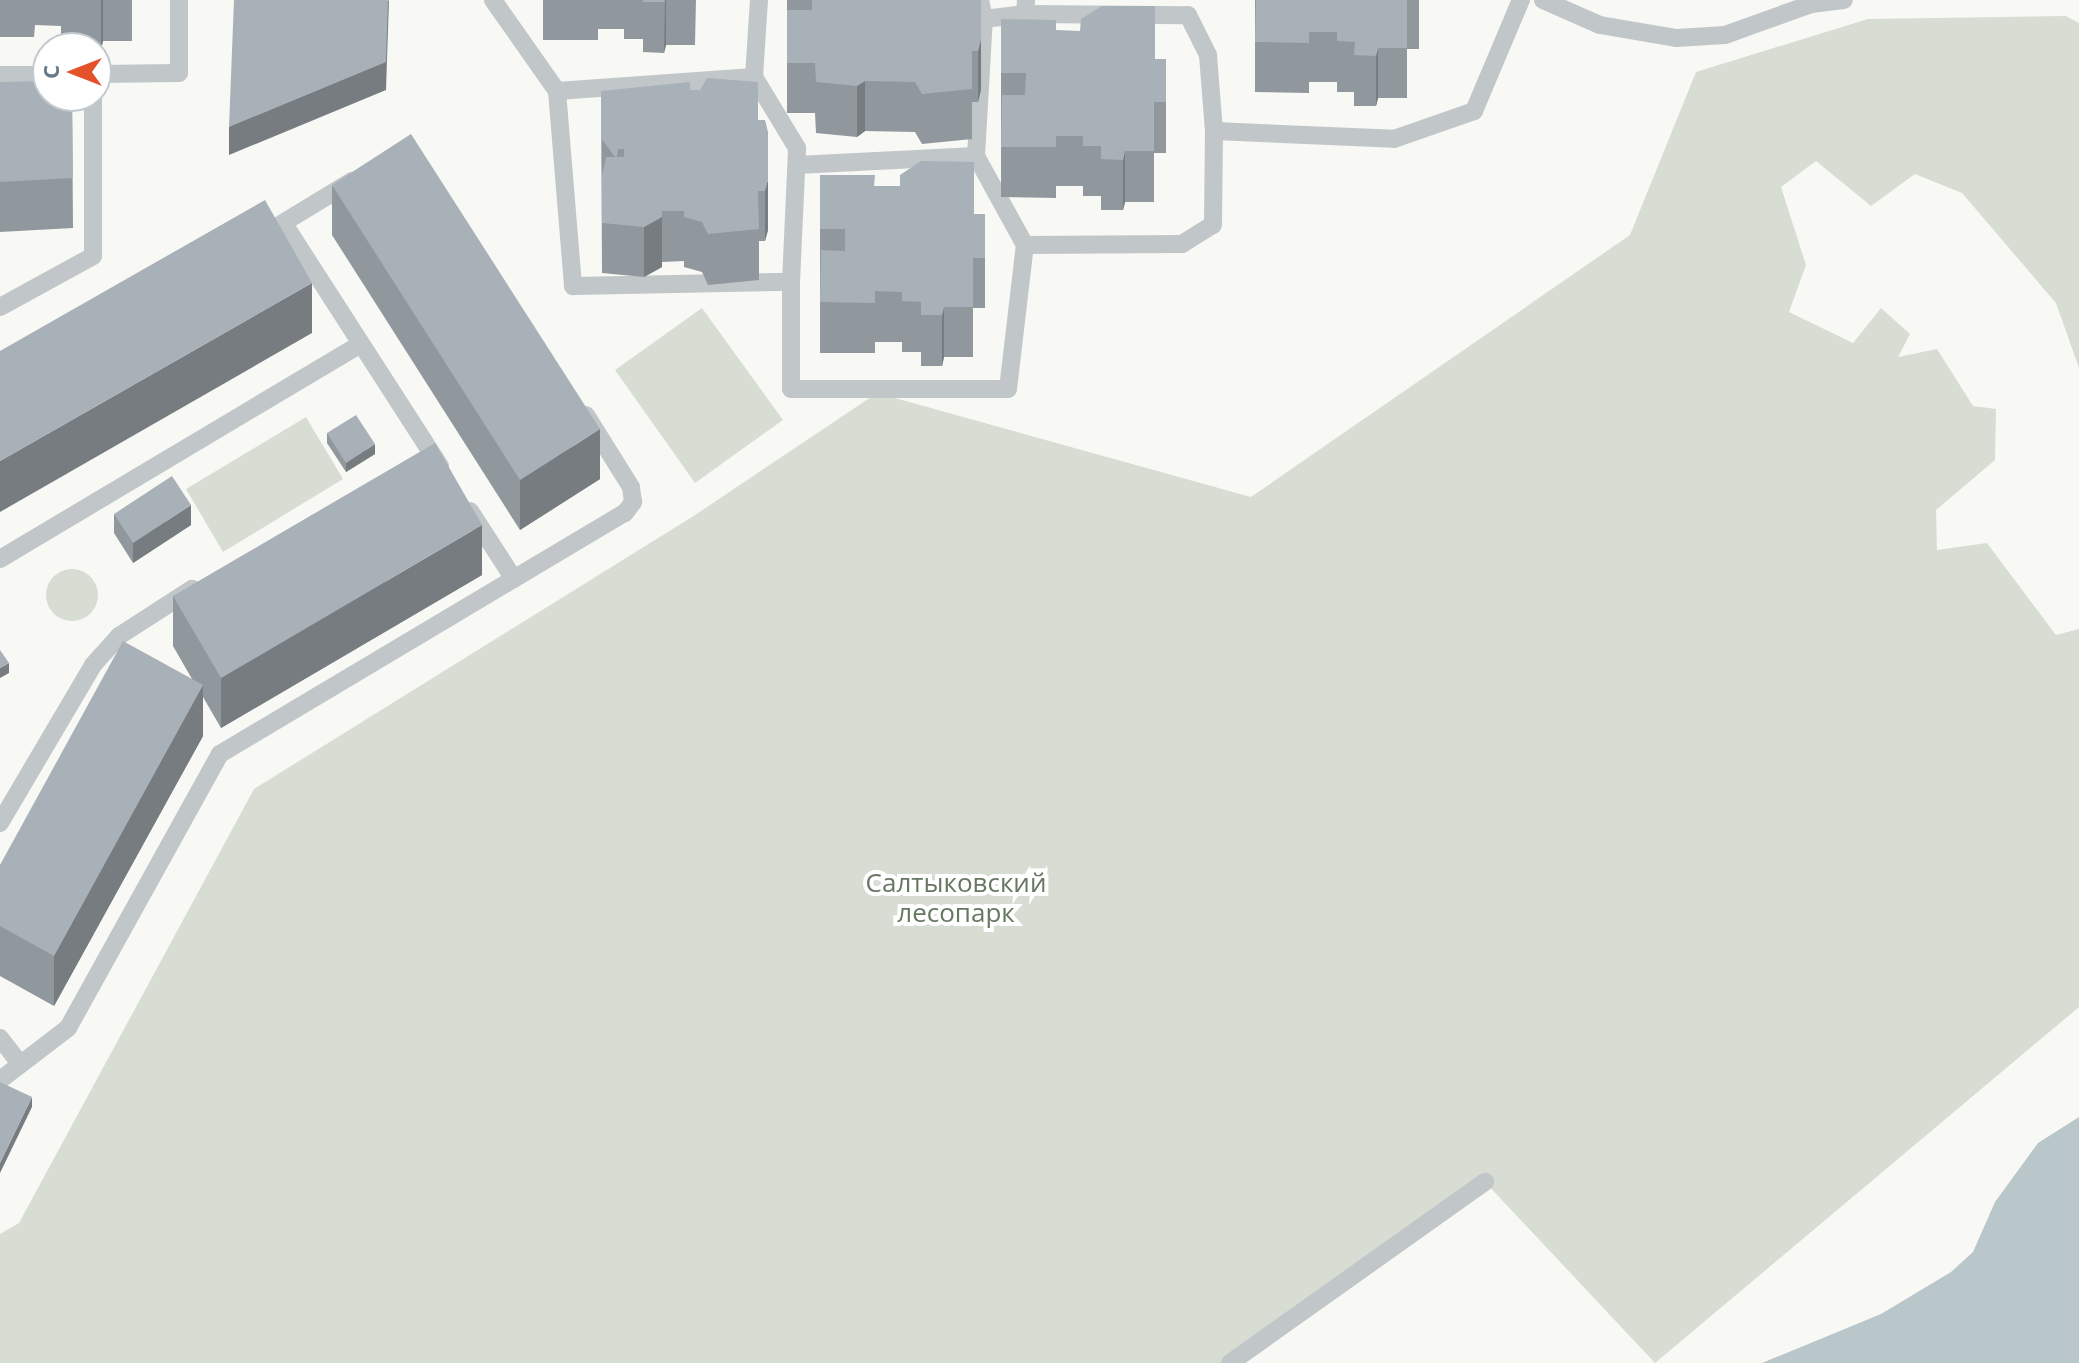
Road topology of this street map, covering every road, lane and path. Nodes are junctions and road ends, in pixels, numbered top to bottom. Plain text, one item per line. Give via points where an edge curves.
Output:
1 (179, 0) edge
2 (493, 0) edge
3 (759, 0) edge
4 (980, 0) edge
5 (1521, 0) edge
6 (1543, 0) edge
7 (1844, 0) edge
8 (1026, 7) edge
9 (984, 19) junction
10 (112, 74) edge
11 (0, 75) edge
12 (32, 75) edge
13 (754, 77) junction
14 (557, 91) junction
15 (93, 112) edge
16 (1214, 131) junction
17 (976, 156) junction
18 (797, 165) junction
19 (371, 169) edge
20 (284, 224) junction
21 (1025, 245) junction
22 (243, 246) edge
23 (791, 282) junction
24 (0, 307) edge
25 (361, 344) junction
26 (574, 396) edge
27 (0, 559) edge
28 (214, 576) edge
29 (514, 579) junction
30 (0, 823) edge
31 (0, 1038) edge
32 (20, 1064) junction
33 (0, 1080) edge
34 (1485, 1182) dead end
35 (1230, 1363) edge

1 - 10 lane via 179,73
2 - 14 lane
3 - 13 lane
4 - 9 lane
5 - 16 lane via 1474,111 1394,139
6 - 7 lane via 1600,25 1677,38 1725,35 1811,4
8 - 9 lane
8 - 16 lane via 1188,15 1208,55
9 - 17 lane
11 - 12 lane
13 - 14 lane
13 - 18 lane via 797,148
14 - 23 lane via 573,286
15 - 24 lane via 93,256
16 - 21 lane via 1213,225 1182,244
17 - 18 lane
17 - 21 lane
18 - 23 lane
19 - 20 lane
20 - 22 lane
20 - 25 lane
21 - 23 lane via 1008,389 791,389
25 - 27 lane
25 - 29 lane via 422,452 458,494
26 - 29 lane via 631,487 633,502 625,513
28 - 30 lane via 119,636 93,665
29 - 32 lane via 220,754 68,1028
31 - 32 lane
32 - 33 lane
34 - 35 lane

